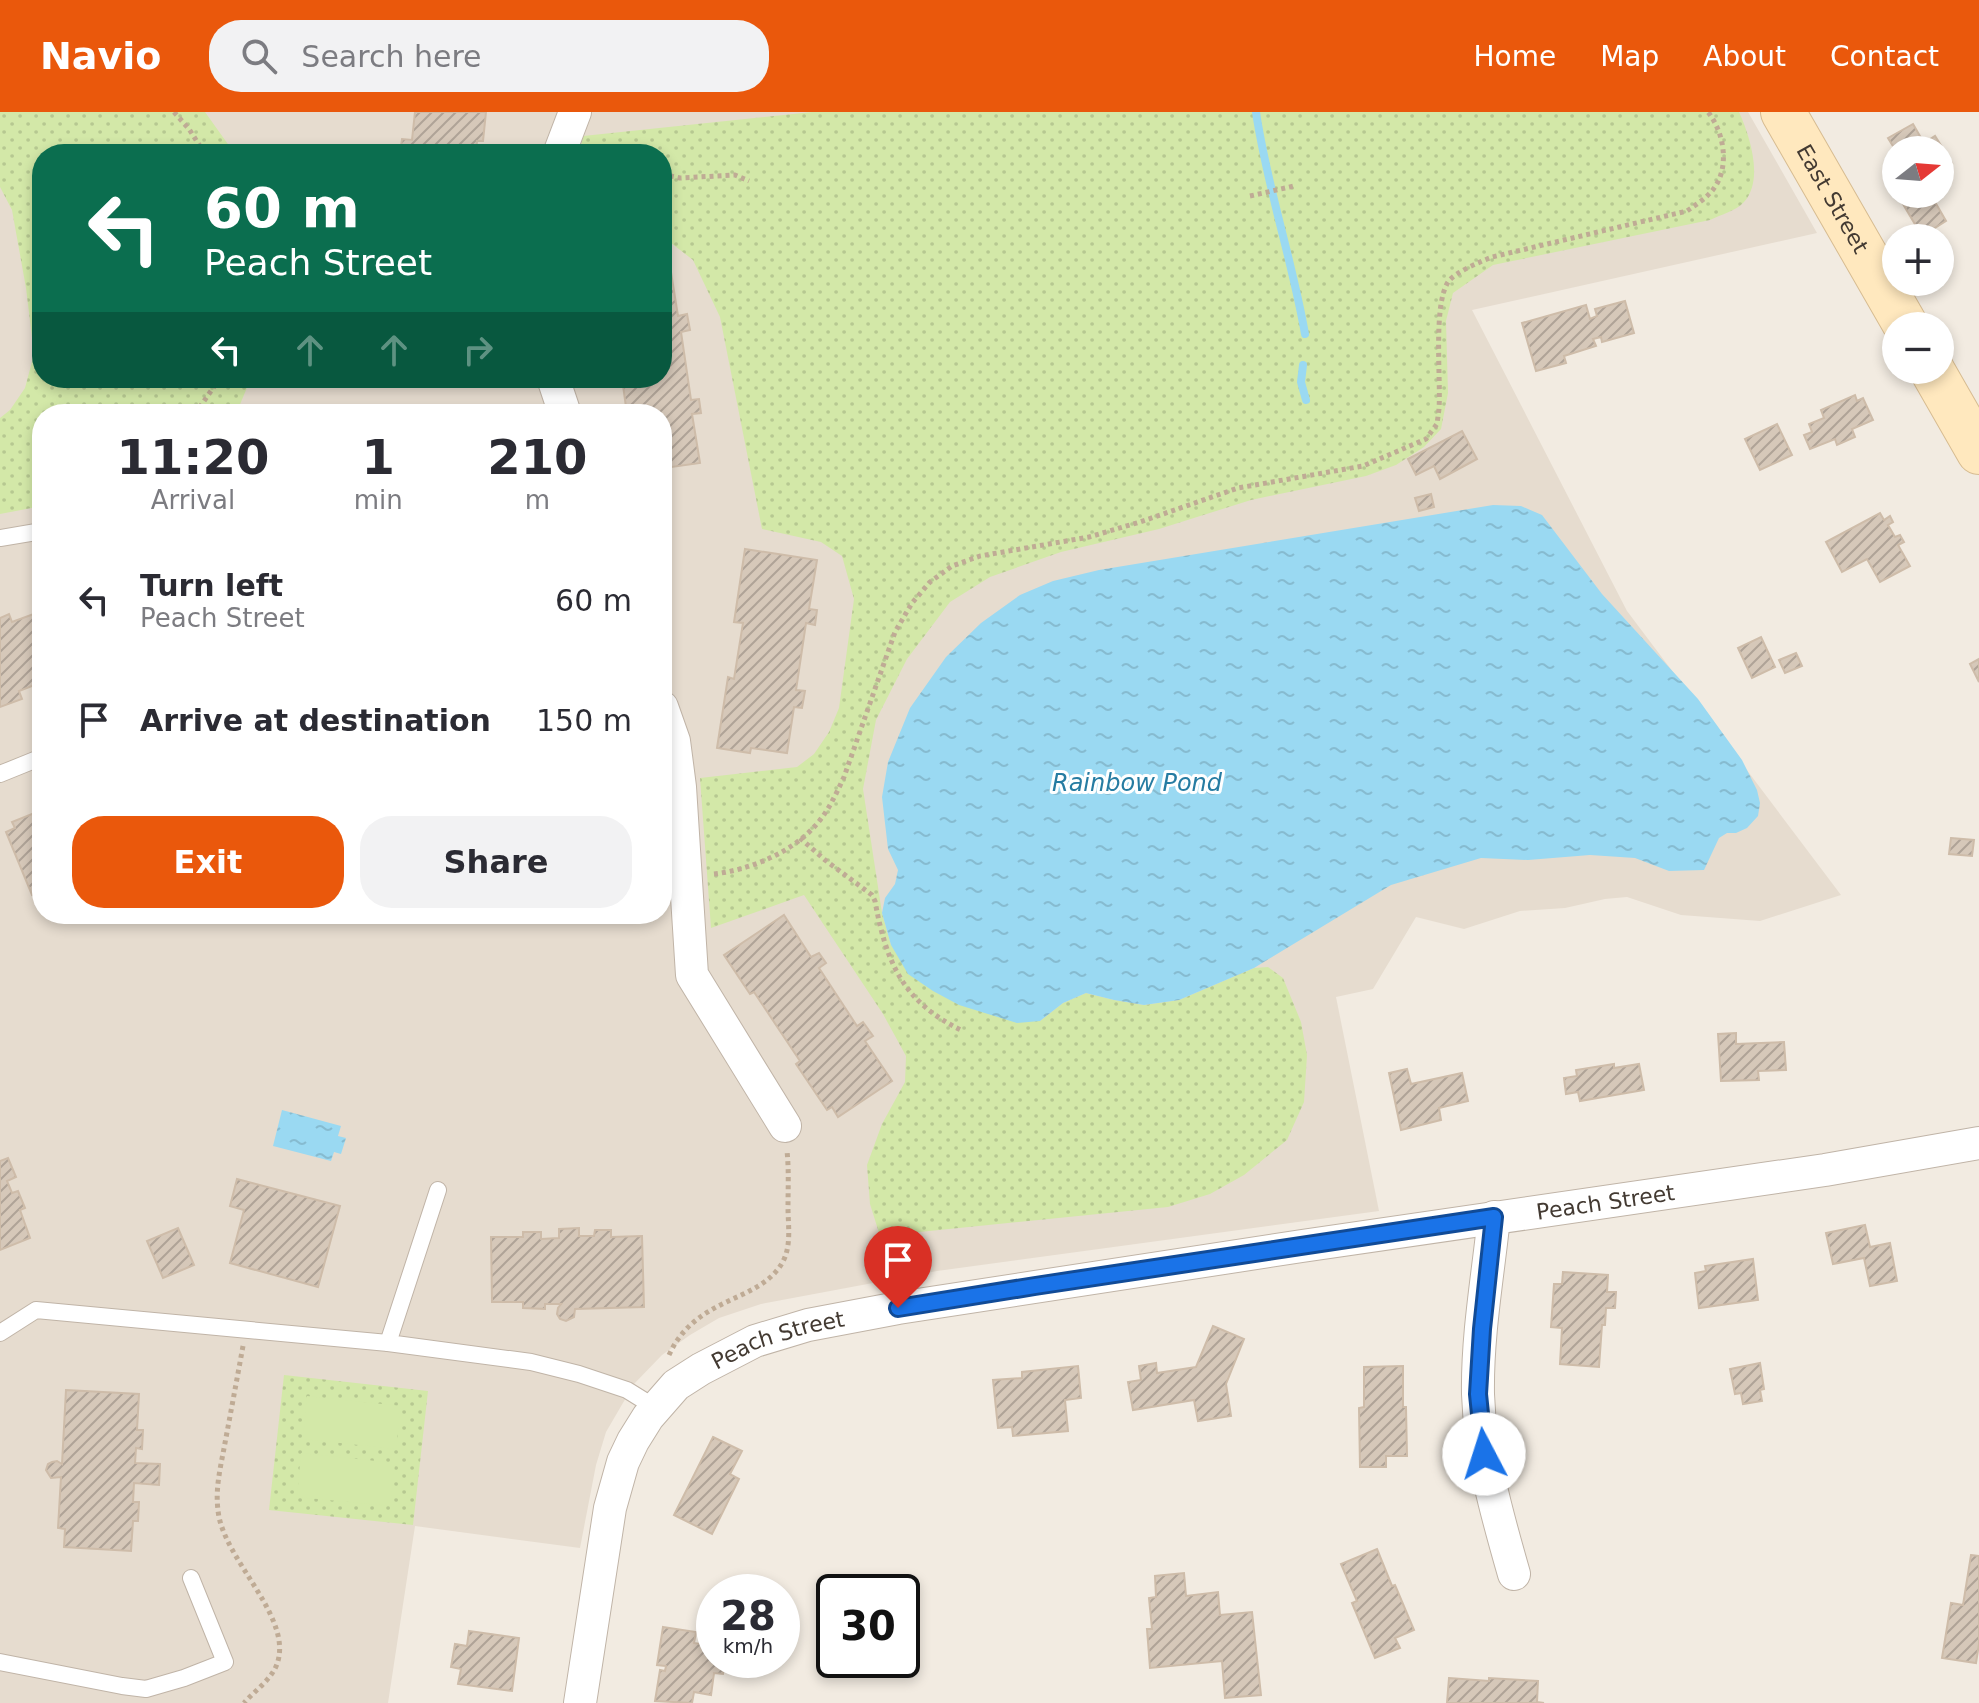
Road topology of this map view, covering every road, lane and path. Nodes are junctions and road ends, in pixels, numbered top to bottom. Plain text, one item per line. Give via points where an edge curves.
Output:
1 (174, 112) edge
2 (575, 112) edge
3 (1708, 112) edge
4 (1783, 112) edge
5 (199, 144) edge
6 (563, 144) edge
7 (672, 176) edge
8 (749, 181) dead end
9 (1294, 186) dead end
10 (1250, 196) dead end
11 (1898, 312) edge
12 (1940, 384) edge
13 (1979, 452) edge
14 (32, 533) edge
15 (0, 538) edge
16 (672, 735) edge
17 (32, 761) edge
18 (0, 774) edge
19 (800, 838) junction
20 (686, 876) junction
21 (961, 1030) dead end
22 (785, 1126) joint
23 (1979, 1143) edge
24 (438, 1190) dead end
25 (1494, 1217) junction
26 (246, 1330) junction
27 (0, 1333) edge
28 (388, 1343) junction
29 (665, 1398) junction
30 (1514, 1574) dead end
31 (191, 1578) dead end
32 (0, 1662) edge
33 (244, 1703) edge
34 (580, 1703) edge

1 - 5 path
2 - 6 street
3 - 19 path via 1723,139 1722,169 1711,193 1687,211 1492,257 1448,281 1439,311 1437,424 1426,439 1363,466 1238,488 1089,537 980,556 952,566 930,582 895,632 834,799
4 - 11 main road, East Street
7 - 8 path via 735,175
9 - 10 path
12 - 13 main road
14 - 15 lane
16 - 20 street
17 - 18 lane
19 - 20 path via 761,862 720,874
19 - 21 path via 872,895 888,954 903,984 943,1021
20 - 22 street via 695,982
22 - 29 path via 786,1255 766,1281 710,1310 683,1332 669,1353
23 - 25 street, Peach Street
24 - 28 lane
25 - 29 street, Peach Street via 808,1325 755,1341 701,1369
25 - 30 street via 1478,1394 1484,1454
26 - 27 lane via 36,1310
26 - 28 lane
26 - 33 path via 221,1464 218,1512 280,1639 278,1662
28 - 29 lane via 531,1362
29 - 34 street, Peach Street via 628,1451 610,1508
31 - 32 lane via 225,1662 146,1689

